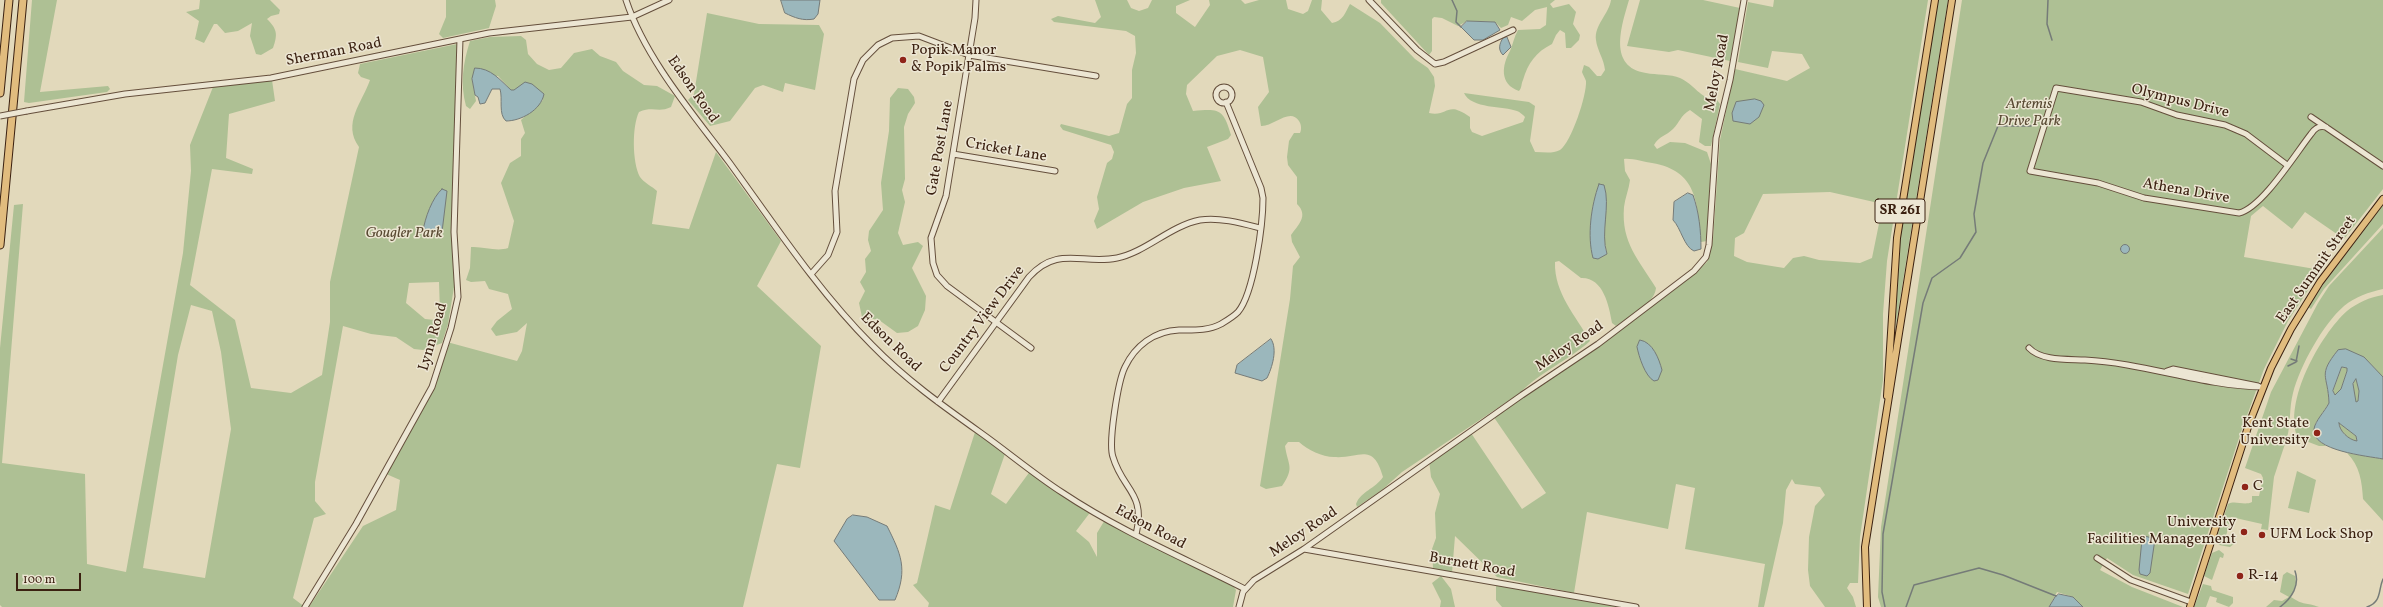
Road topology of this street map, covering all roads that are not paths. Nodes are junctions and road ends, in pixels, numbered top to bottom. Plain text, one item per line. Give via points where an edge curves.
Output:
1 (9, 0) edge
2 (23, 0) edge
3 (626, 0) edge
4 (669, 0) edge
5 (976, 0) edge
6 (1369, 0) edge
7 (1744, 0) edge
8 (1935, 0) edge
9 (1952, 0) edge
10 (632, 17) junction
11 (1513, 30) dead end
12 (460, 39) junction
13 (969, 55) junction
14 (1096, 76) dead end
15 (0, 94) edge
16 (1226, 102) dead end
17 (0, 116) edge
18 (2311, 117) dead end
19 (2326, 127) junction
20 (953, 154) junction
21 (2287, 165) junction
22 (2383, 166) edge
23 (2030, 171) joint
24 (1056, 172) dead end
25 (2383, 199) edge
26 (1260, 228) junction
27 (0, 246) edge
28 (812, 273) junction
29 (995, 322) junction
30 (1031, 348) dead end
31 (2029, 348) dead end
32 (2263, 387) junction
33 (938, 402) junction
34 (1884, 424) junction
35 (1136, 534) junction
36 (1304, 549) junction
37 (2097, 558) dead end
38 (1245, 589) junction
39 (2191, 604) edge
40 (305, 607) edge
41 (1239, 607) edge
42 (1636, 607) edge
43 (1867, 607) edge

1 - 15 highway
2 - 27 highway
3 - 10 street, Edson Road
4 - 10 street, Sherman Road
5 - 13 street, Gate Post Lane
6 - 11 street via 1417,50 1435,64
7 - 36 street, Meloy Road via 1730,80 1716,138 1709,245 1704,261 1598,344
8 - 34 main road, SR 261 via 1897,238
9 - 34 main road, SR 261 via 1896,365
10 - 12 street, Sherman Road via 489,33
10 - 28 street, Edson Road via 677,93
12 - 17 street, Sherman Road, bridge via 271,78 132,92
12 - 40 street, Lynn Road via 454,232 458,297 451,328 432,387 356,524
13 - 14 street
13 - 20 street, Gate Post Lane
13 - 28 street via 927,37 911,35 884,41 863,60 854,79 835,191 837,232 828,255
16 - 26 street via 1261,188 1263,203
18 - 19 street
19 - 21 street, Athena Drive via 2320,126 2314,130
19 - 22 street
20 - 24 street, Cricket Lane
20 - 29 street, Gate Post Lane via 944,204 931,238 933,264 937,275 946,286
21 - 23 street, Athena Drive via 2255,205 2247,211 2235,213 2144,198 2098,183
21 - 23 street, Olympus Drive via 2247,135 2225,125 2177,115 2141,102 2056,88
25 - 32 main road, East Summit Street via 2320,282 2291,329
26 - 29 street, Country View Drive via 1221,220 1200,220 1123,257 1104,260 1055,258 1034,271
26 - 35 street via 1251,284 1238,311 1220,325 1170,331 1152,337 1135,351 1124,369 1111,446 1116,465 1137,502 1139,513
28 - 33 street, Edson Road via 871,344
29 - 30 street, Gate Post Lane
29 - 33 street, Country View Drive
31 - 32 street via 2035,354 2167,371 2219,382
32 - 39 main road, East Summit Street
33 - 35 street, Edson Road via 1063,493
34 - 43 main road, SR 261 via 1865,547
35 - 38 street, Edson Road
36 - 38 street, Meloy Road via 1254,580
36 - 42 street, Burnett Road
37 - 39 street via 2130,580
38 - 41 street

